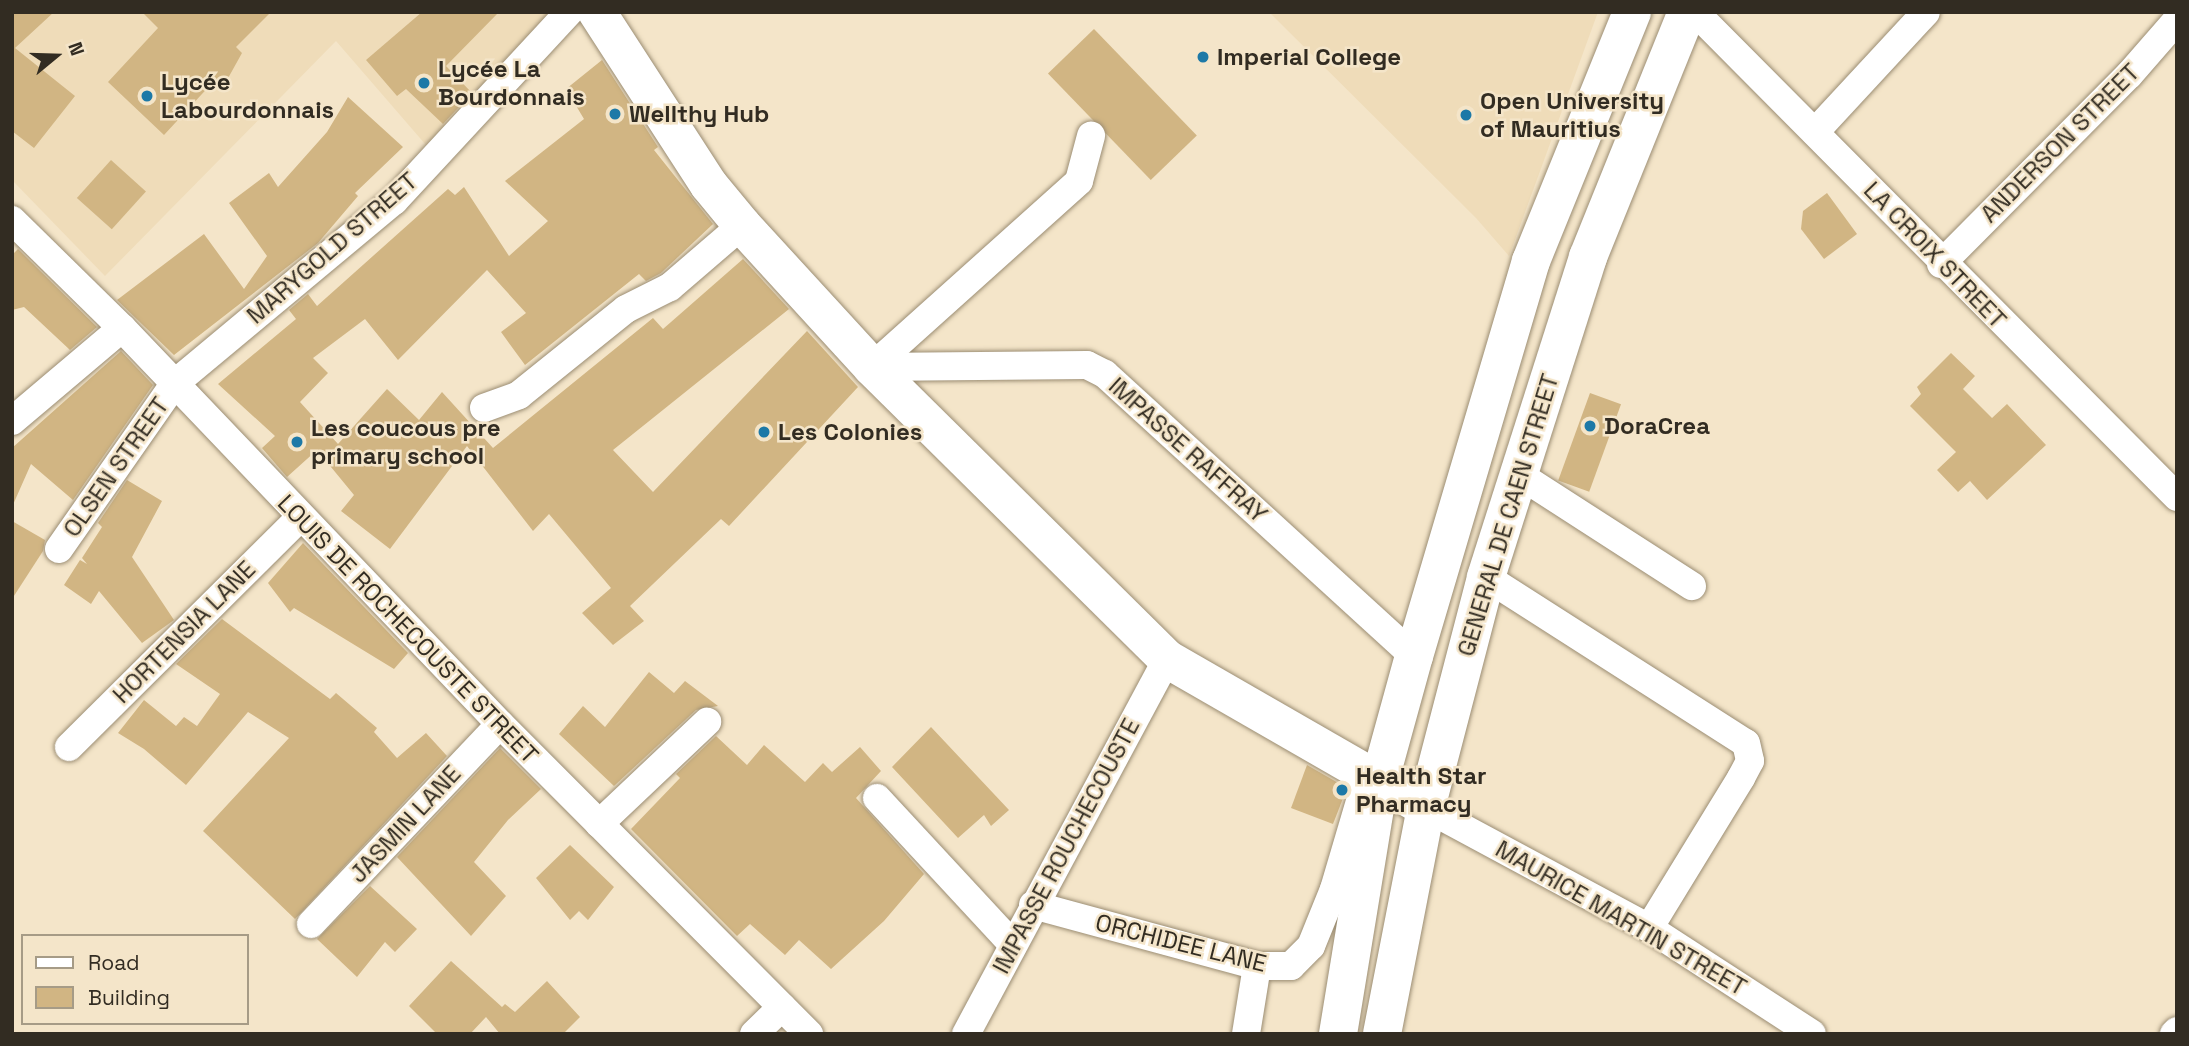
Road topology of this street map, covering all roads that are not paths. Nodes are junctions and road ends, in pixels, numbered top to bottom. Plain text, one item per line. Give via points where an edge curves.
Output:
1 (569, 12) edge
2 (597, 12) edge
3 (1632, 12) edge
4 (1686, 12) edge
5 (1695, 12) edge
6 (1926, 12) edge
7 (2176, 23) edge
8 (1815, 132) junction
9 (1091, 136) dead end
10 (12, 220) edge
11 (742, 225) junction
12 (1941, 264) junction
13 (122, 328) junction
14 (872, 367) junction
15 (174, 384) junction
16 (484, 408) dead end
17 (12, 421) edge
18 (1518, 474) junction
19 (2177, 497) edge
20 (300, 518) junction
21 (59, 550) dead end
22 (1486, 577) junction
23 (1692, 586) dead end
24 (1414, 656) junction
25 (1167, 659) junction
26 (707, 722) dead end
27 (500, 724) junction
28 (69, 747) dead end
29 (1373, 779) junction
30 (877, 798) dead end
31 (1426, 808) junction
32 (599, 824) junction
33 (1033, 905) junction
34 (311, 924) dead end
35 (1649, 928) junction
36 (1013, 944) junction
37 (1257, 966) junction
38 (782, 1007) junction
39 (754, 1034) edge
40 (809, 1034) edge
41 (966, 1034) edge
42 (1245, 1034) edge
43 (1338, 1034) edge
44 (1382, 1034) edge
45 (1812, 1034) edge

1 - 15 street, MARYGOLD STREET via 394,201
2 - 11 street via 709,186
3 - 24 street, GENERAL DE CAEN STREET via 1528,272
4 - 18 street, GENERAL DE CAEN STREET via 1588,257
5 - 8 street, LA CROIX STREET
6 - 8 street
7 - 12 street, ANDERSON STREET
8 - 12 street, LA CROIX STREET
9 - 14 street via 1079,181
10 - 13 street, LOUIS DE ROCHECOUSTE STREET
11 - 14 street
11 - 16 street via 670,287 626,309 519,395
12 - 19 street, LA CROIX STREET
13 - 15 street, LOUIS DE ROCHECOUSTE STREET
13 - 17 street
14 - 24 street, IMPASSE RAFFRAY via 1087,365 1105,374
14 - 25 street
15 - 20 street, LOUIS DE ROCHECOUSTE STREET
15 - 21 street, OLSEN STREET
18 - 22 street, GENERAL DE CAEN STREET
18 - 23 street
20 - 27 street, LOUIS DE ROCHECOUSTE STREET
20 - 28 street, HORTENSIA LANE
22 - 31 street, GENERAL DE CAEN STREET
22 - 35 street via 1746,743 1749,761 1741,778
24 - 29 street, GENERAL DE CAEN STREET
25 - 29 street
25 - 33 street, IMPASSE ROUCHECOUSTE
26 - 32 street
27 - 32 street, LOUIS DE ROCHECOUSTE STREET
27 - 34 street, JASMIN LANE
29 - 31 street
29 - 37 street, ORCHIDEE LANE via 1311,946 1291,966
29 - 43 street, GENERAL DE CAEN STREET
30 - 36 street
31 - 35 street, MAURICE MARTIN STREET
31 - 44 street, GENERAL DE CAEN STREET
32 - 38 street, LOUIS DE ROCHECOUSTE STREET
33 - 36 street, IMPASSE ROUCHECOUSTE
33 - 37 street, ORCHIDEE LANE
35 - 45 street, MAURICE MARTIN STREET
36 - 41 street, IMPASSE ROUCHECOUSTE
37 - 42 street
38 - 39 street
38 - 40 street, LOUIS DE ROCHECOUSTE STREET

